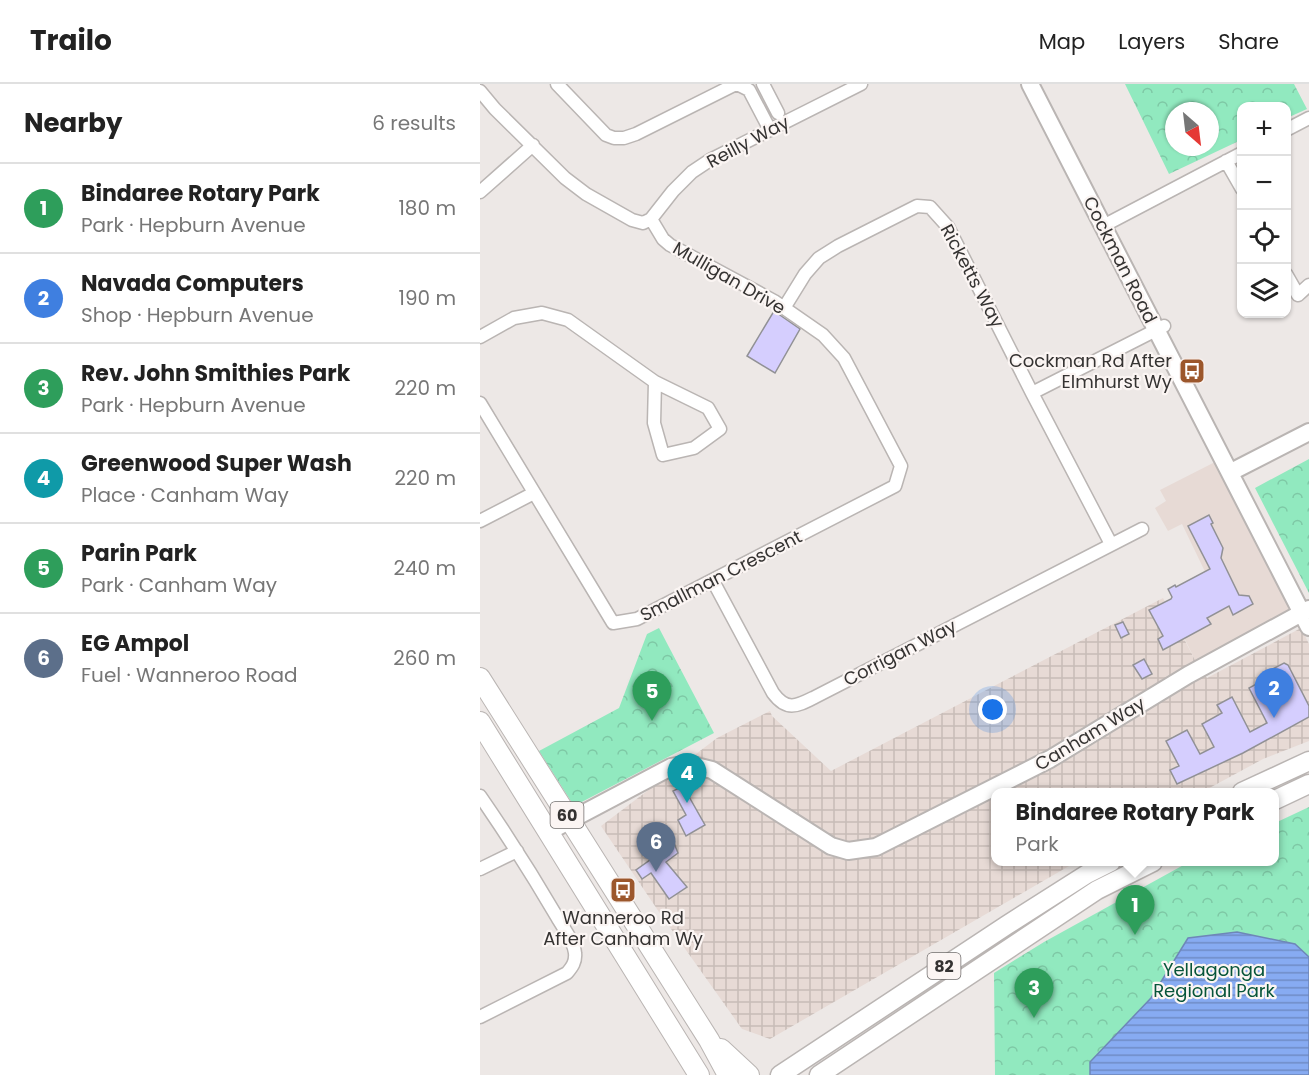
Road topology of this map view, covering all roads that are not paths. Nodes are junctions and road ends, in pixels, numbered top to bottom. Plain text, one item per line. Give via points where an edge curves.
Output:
1 (557, 84) edge
2 (737, 84) edge
3 (763, 84) edge
4 (861, 84) edge
5 (1030, 84) edge
6 (1040, 84) edge
7 (480, 91) edge
8 (778, 113) dead end
9 (1309, 118) edge
10 (1291, 128) edge
11 (770, 130) junction
12 (533, 145) junction
13 (1237, 156) edge
14 (1226, 161) junction
15 (1237, 180) edge
16 (480, 192) edge
17 (651, 219) junction
18 (1106, 224) junction
19 (1291, 282) edge
20 (1309, 285) edge
21 (784, 308) junction
22 (1159, 328) junction
23 (480, 337) edge
24 (655, 382) junction
25 (1032, 393) junction
26 (480, 403) edge
27 (1309, 432) edge
28 (1309, 441) edge
29 (1236, 476) junction
30 (895, 486) joint
31 (534, 493) junction
32 (480, 520) edge
33 (1142, 529) dead end
34 (1111, 544) junction
35 (712, 580) junction
36 (1307, 616) edge
37 (480, 678) edge
38 (480, 722) edge
39 (1309, 752) edge
40 (1309, 761) edge
41 (1292, 768) junction
42 (1309, 784) edge
43 (993, 788) edge
44 (1012, 788) edge
45 (1250, 788) edge
46 (991, 789) edge
47 (480, 796) edge
48 (1279, 798) edge
49 (991, 801) edge
50 (573, 825) junction
51 (551, 837) junction
52 (517, 851) junction
53 (1102, 866) edge
54 (1143, 866) edge
55 (480, 869) edge
56 (480, 1017) edge
57 (709, 1040) junction
58 (699, 1075) edge
59 (728, 1075) edge
60 (749, 1075) edge
61 (780, 1075) edge
62 (819, 1075) edge

1 - 2 street via 606,135 620,138 636,134
2 - 11 street via 749,90
3 - 8 street
4 - 11 street, Reilly Way
5 - 18 main road, Cockman Road
6 - 18 main road, Cockman Road
7 - 12 street
9 - 10 street
11 - 17 street, Reilly Way via 692,172 672,190
12 - 16 street
12 - 17 street via 586,194 632,220 643,223
13 - 14 street
14 - 15 street
14 - 18 street
17 - 21 street, Mulligan Drive via 670,245
18 - 22 main road, Cockman Road
19 - 20 street via 1298,295
21 - 25 street, Ricketts Way via 819,258 917,206 930,207 948,226
21 - 30 street, Mulligan Drive via 844,357 901,466
22 - 25 street
22 - 29 main road, Cockman Road
23 - 24 street via 514,318 542,313 568,320
24 - 24 street via 708,408 720,429 694,448 663,455 654,423
25 - 34 street, Ricketts Way
26 - 31 street, Smallman Crescent
27 - 29 main road
28 - 29 main road
29 - 36 main road, Cockman Road
30 - 35 street, Smallman Crescent
31 - 32 street
31 - 35 street, Smallman Crescent via 613,623 637,620
33 - 34 street, Corrigan Way
34 - 35 street, Corrigan Way via 794,706 782,704 773,693
36 - 43 main road, Canham Way via 1188,675 1050,759
36 - 44 main road, Canham Way
37 - 50 highway, 60
38 - 51 highway, 60
39 - 41 main road
40 - 41 main road
41 - 45 main road
42 - 48 main road
46 - 50 main road, Canham Way via 876,848 848,851 831,846 712,770 688,764 671,767
47 - 52 street
49 - 50 main road, Canham Way via 895,849 867,858 844,858 822,852 713,781 690,773 671,776
50 - 51 main road, Canham Way
50 - 57 highway, 60
51 - 58 highway, 60
52 - 55 street
52 - 56 street via 570,939 575,950 574,965 567,973
53 - 61 main road, 82
54 - 62 main road, 82 via 1097,890
57 - 59 highway, 60
57 - 60 highway

